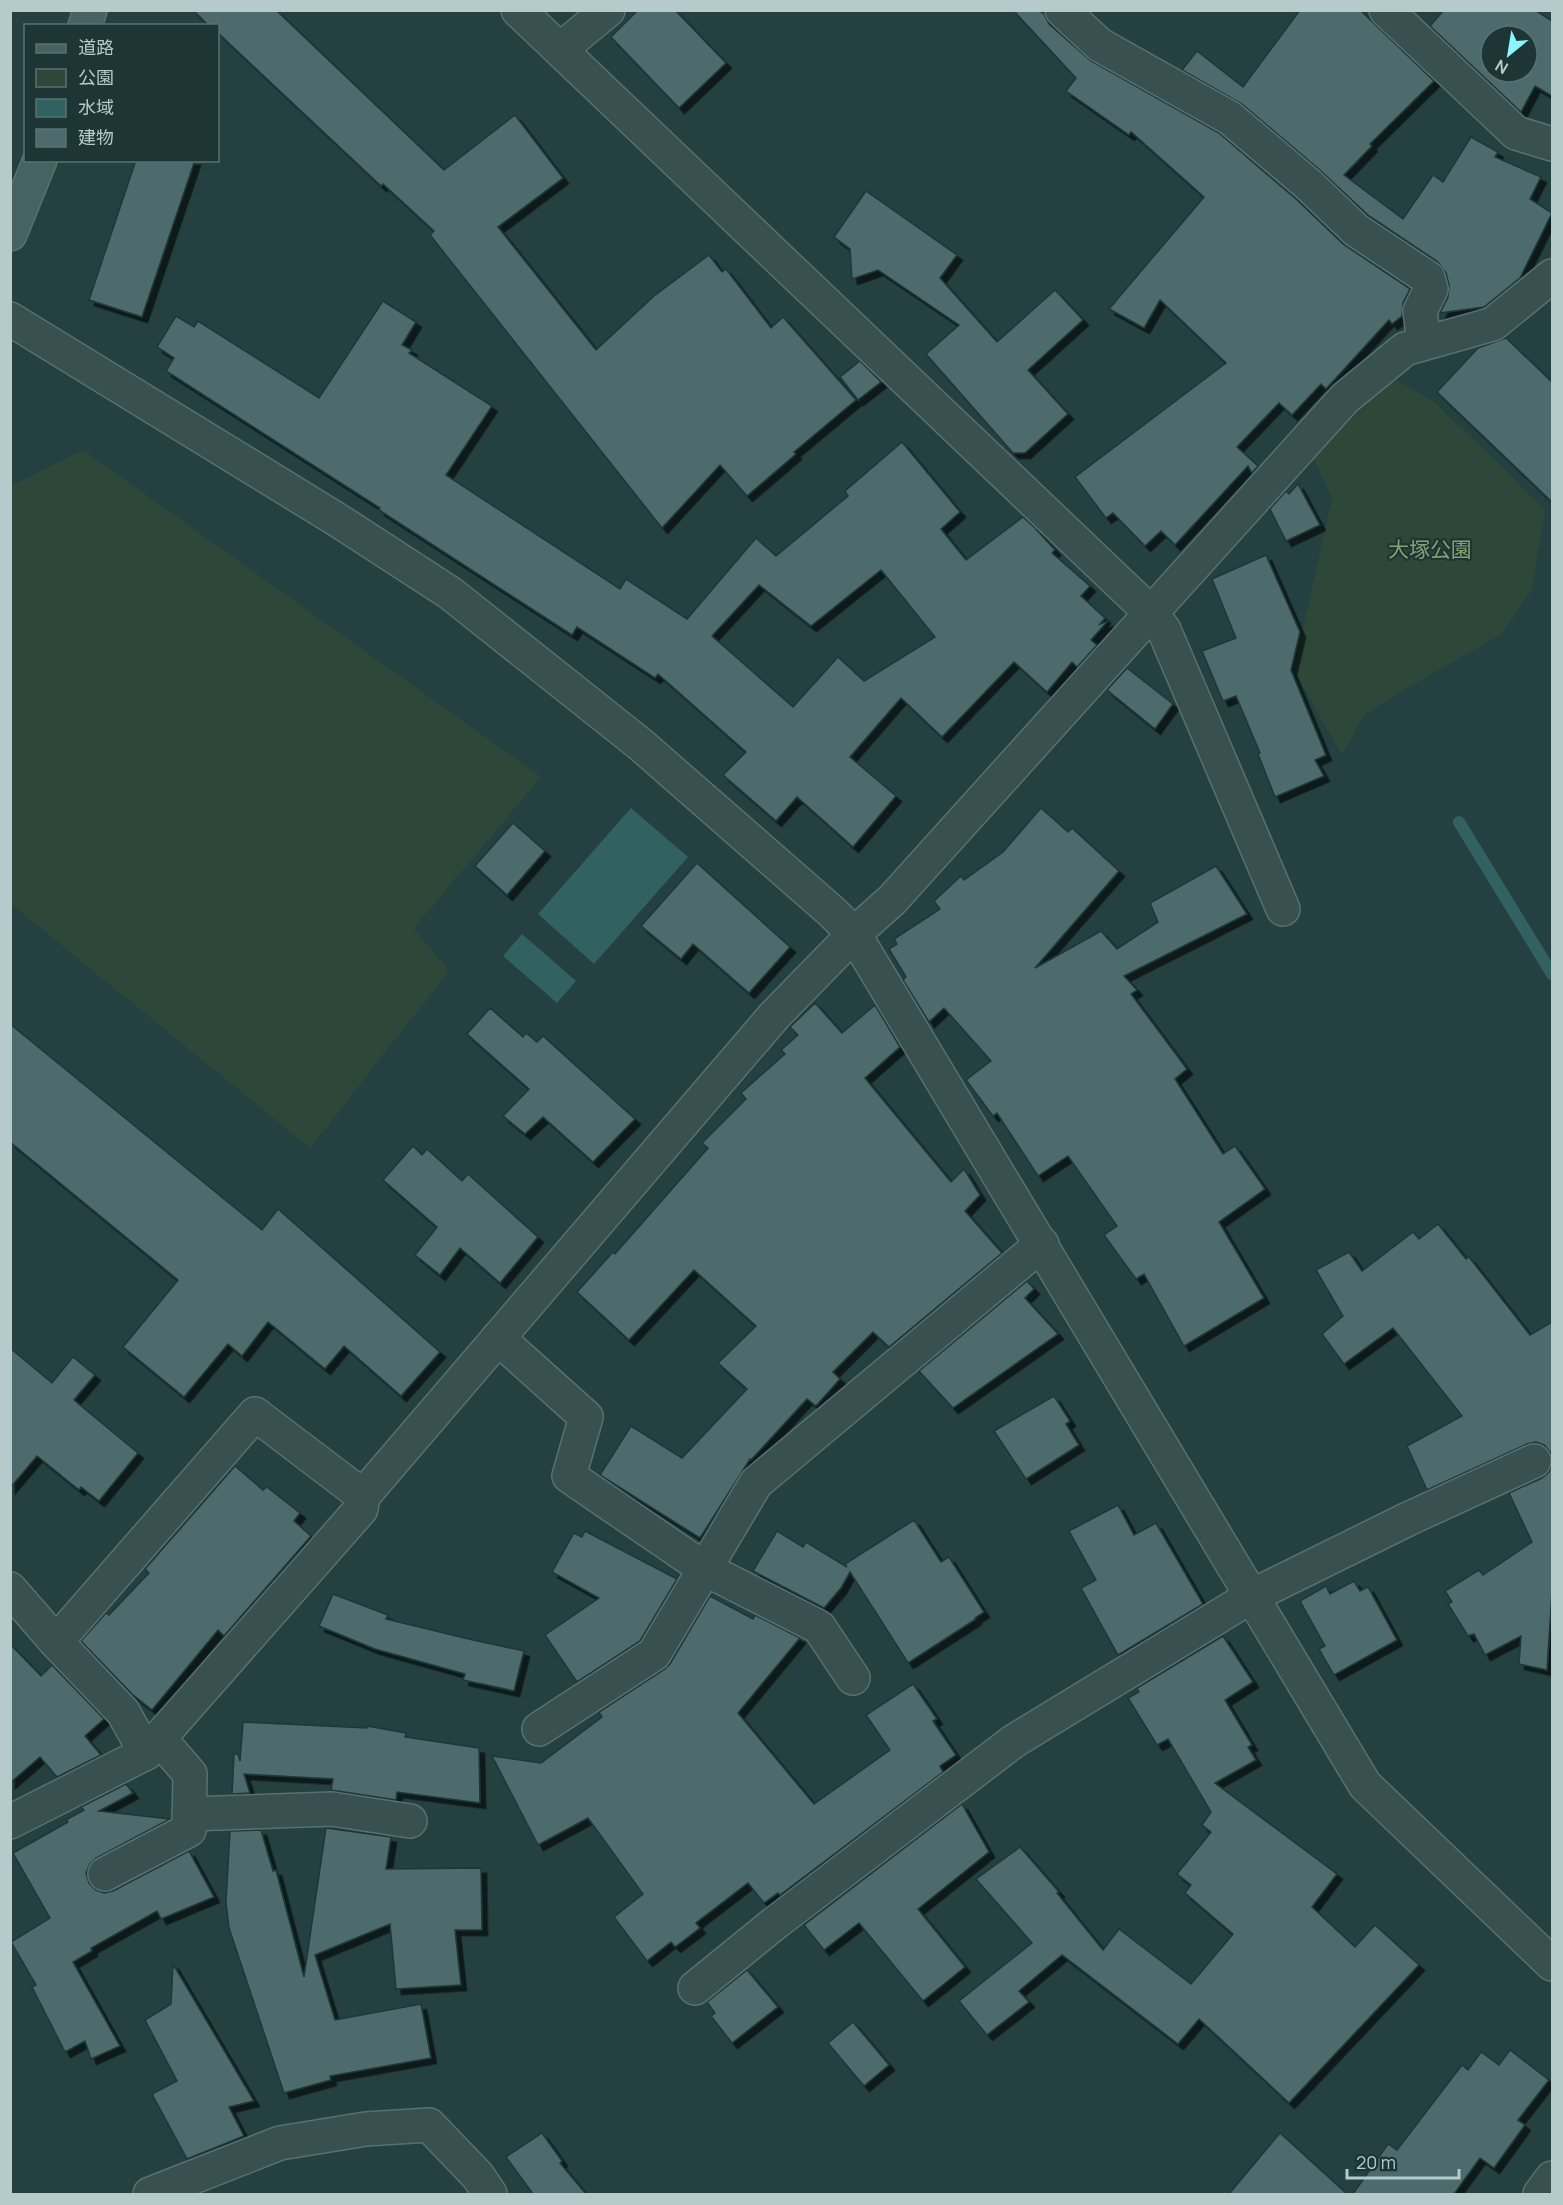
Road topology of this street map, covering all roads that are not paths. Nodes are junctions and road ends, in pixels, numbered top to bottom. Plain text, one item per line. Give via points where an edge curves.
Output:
1 (518, 10) edge
2 (608, 10) edge
3 (1062, 10) edge
4 (1386, 10) edge
5 (561, 49) junction
6 (1552, 144) edge
7 (39, 162) edge
8 (10, 234) edge
9 (1552, 276) edge
10 (10, 319) edge
11 (1424, 343) junction
12 (1151, 613) junction
13 (1283, 909) dead end
14 (854, 934) junction
15 (1042, 1244) junction
16 (498, 1338) junction
17 (1534, 1461) dead end
18 (363, 1496) junction
19 (705, 1569) junction
20 (10, 1589) edge
21 (1252, 1596) junction
22 (56, 1641) junction
23 (853, 1678) dead end
24 (539, 1729) dead end
25 (152, 1745) junction
26 (189, 1814) junction
27 (410, 1821) dead end
28 (10, 1822) edge
29 (105, 1874) dead end
30 (1552, 1964) edge
31 (695, 1988) dead end
32 (1552, 2178) edge
33 (150, 2194) edge
34 (490, 2194) edge
35 (1540, 2194) edge

1 - 5 street
2 - 5 street
3 - 11 street via 1100,45 1230,118 1356,230 1428,278 1431,289 1420,311
4 - 6 street via 1516,133
5 - 12 street
7 - 8 street
9 - 11 street via 1493,324
10 - 14 street via 336,519 450,594 640,744
11 - 12 street via 1405,349 1346,398
12 - 13 street via 1164,630
12 - 14 street via 892,900
14 - 15 street
14 - 16 street via 774,1016
15 - 19 street via 756,1483
15 - 21 street
16 - 18 street
16 - 19 street via 586,1417 569,1476
17 - 21 street
18 - 22 street via 255,1413
18 - 25 street via 361,1509
19 - 23 street via 819,1627
19 - 24 street via 654,1654
20 - 22 street
21 - 30 street via 1365,1785
21 - 31 street via 1014,1741
22 - 25 street
25 - 26 street via 190,1774
25 - 28 street
26 - 27 street via 332,1809
26 - 29 street via 189,1830
32 - 35 street
33 - 34 street via 280,2144 366,2129 429,2125

